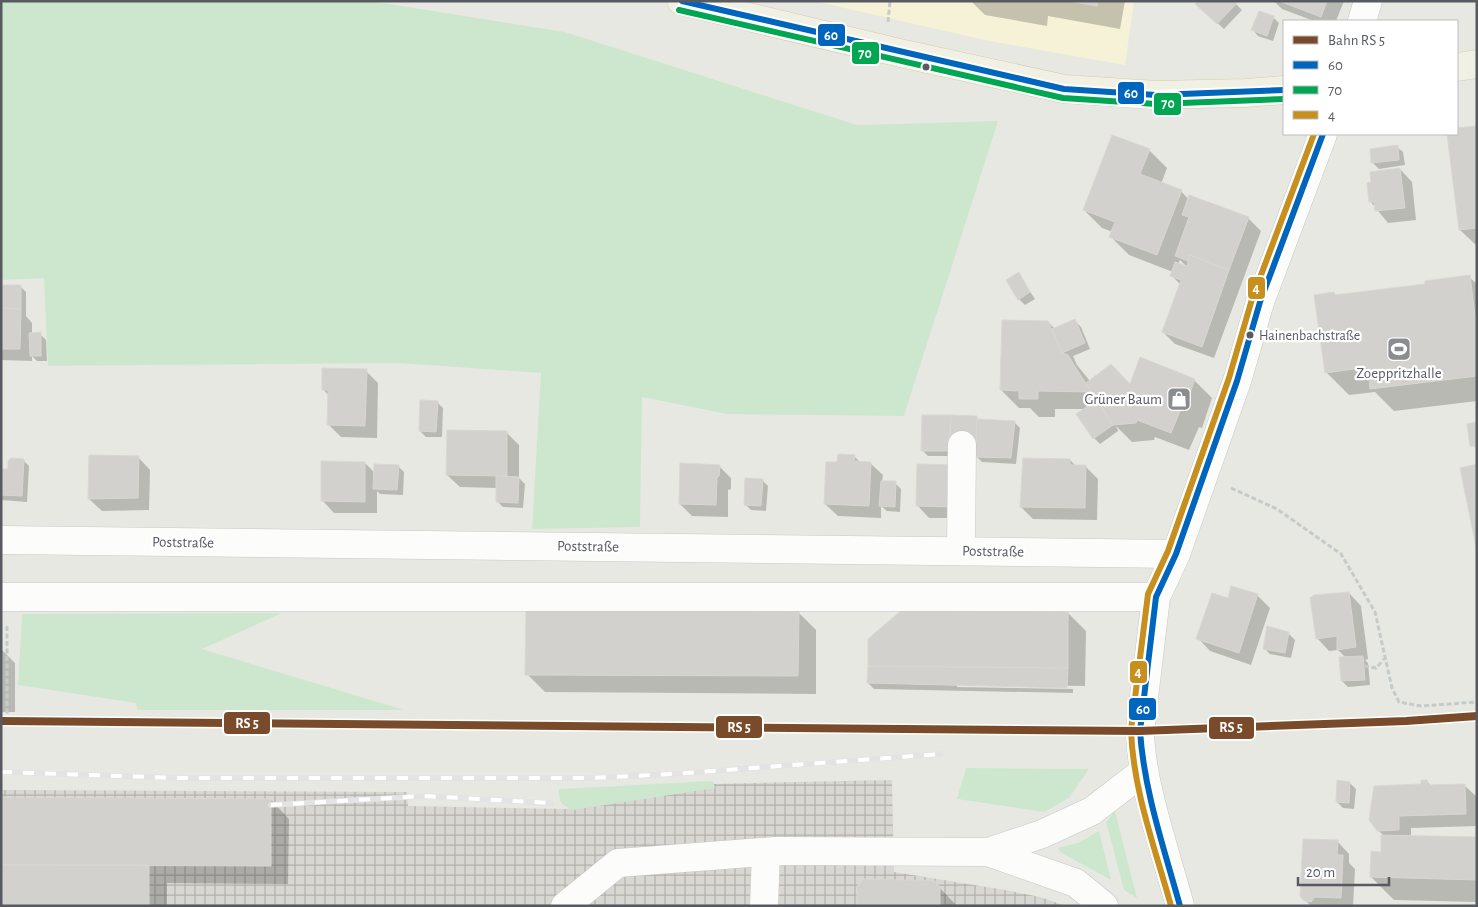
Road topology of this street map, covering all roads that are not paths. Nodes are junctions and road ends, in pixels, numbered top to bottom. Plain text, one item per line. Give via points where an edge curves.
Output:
1 (681, 1) edge
2 (1368, 1) edge
3 (1362, 20) edge
4 (1477, 64) edge
5 (1458, 67) edge
6 (1283, 90) edge
7 (1323, 135) edge
8 (962, 446) dead end
9 (1, 540) edge
10 (961, 550) junction
11 (1176, 554) junction
12 (1156, 596) junction
13 (4, 597) edge
14 (1144, 771) junction
15 (766, 852) junction
16 (988, 852) junction
17 (565, 906) edge
18 (764, 906) edge
19 (1104, 906) edge
20 (1180, 906) edge

1 - 6 main road via 1064,89 1156,95
2 - 3 street
4 - 5 main road
7 - 11 street via 1260,302 1237,381
8 - 10 street
9 - 10 street, Poststraße
10 - 11 street, Poststraße
11 - 12 street
12 - 13 street
12 - 14 street via 1140,731
14 - 16 street via 1092,811 1042,834
14 - 20 street
15 - 16 street
15 - 17 street via 618,863
15 - 18 street
16 - 19 street via 1076,883

